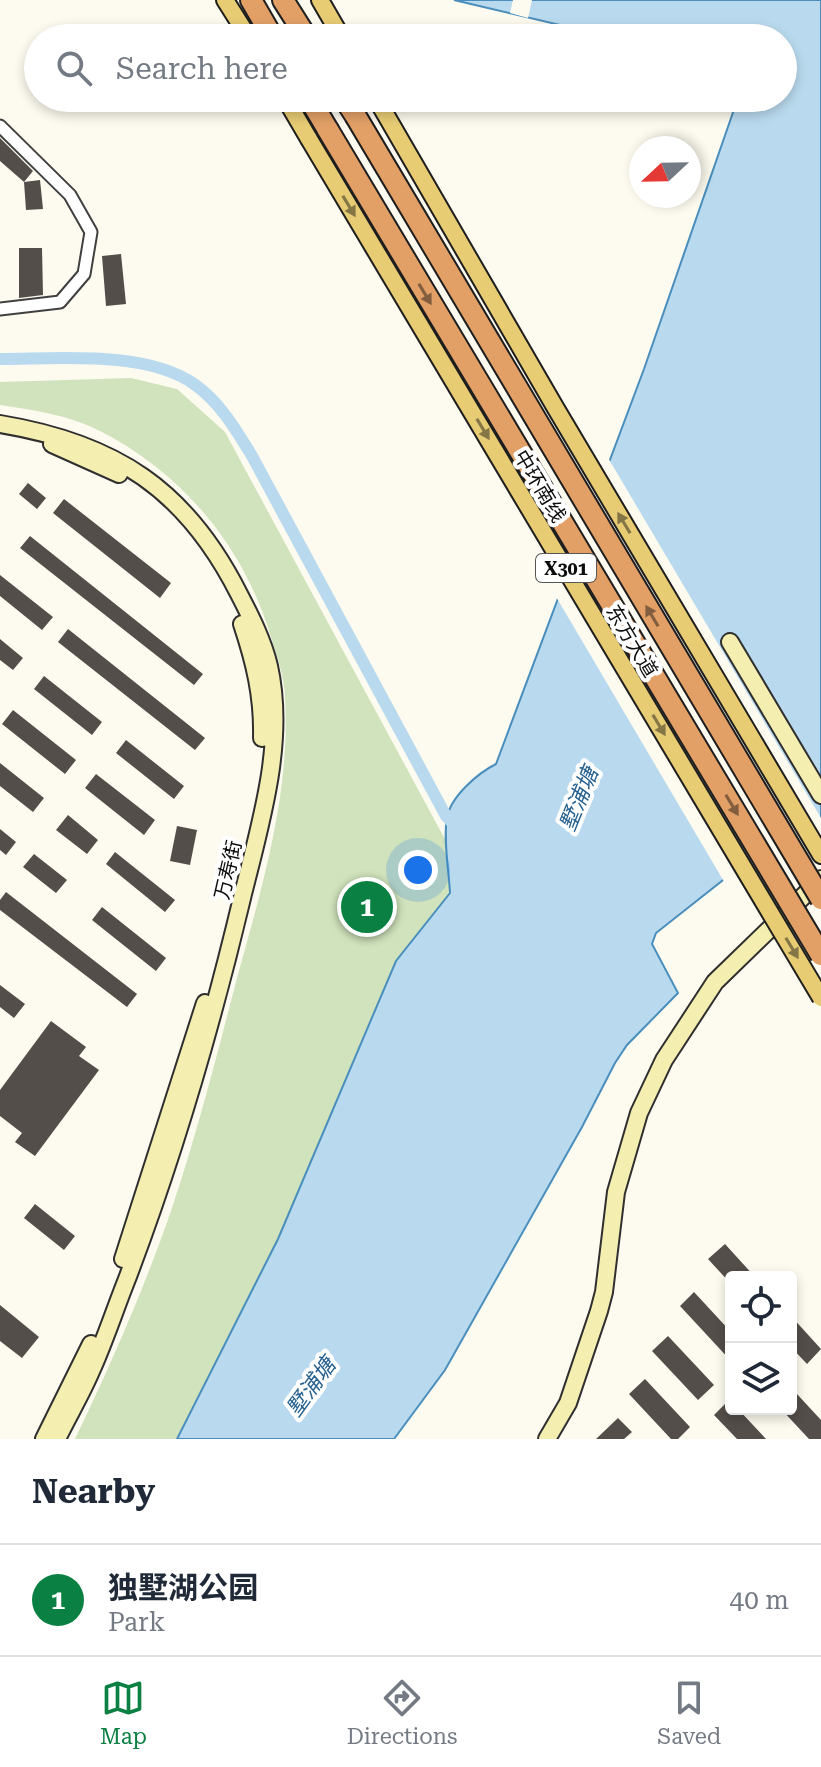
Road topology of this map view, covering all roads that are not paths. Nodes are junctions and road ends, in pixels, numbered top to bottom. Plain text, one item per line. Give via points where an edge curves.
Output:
1 (225, 0) edge
2 (251, 0) edge
3 (283, 0) edge
4 (320, 0) edge
5 (240, 24) edge
6 (265, 24) edge
7 (298, 24) edge
8 (334, 24) edge
9 (298, 112) edge
10 (313, 112) edge
11 (353, 112) edge
12 (385, 112) edge
13 (0, 126) edge
14 (319, 135) junction
15 (0, 309) edge
16 (0, 424) edge
17 (0, 434) edge
18 (730, 642) dead end
19 (821, 795) edge
20 (821, 855) edge
21 (821, 879) edge
22 (821, 899) edge
23 (821, 955) edge
24 (821, 998) edge
25 (44, 1439) edge
26 (57, 1439) edge
27 (547, 1439) edge

1 - 5 main road
2 - 6 highway
3 - 7 highway
4 - 8 main road
9 - 14 main road, 东方大道 / X301
10 - 14 highway, 中环南线
22 -> 11 highway, 中环南线, bridge
20 -> 12 main road
13 - 15 street via 70,195 91,232 84,274 60,302
14 -> 23 highway, 中环南线, bridge
14 -> 24 main road, 东方大道 / X301, bridge
16 - 26 street, 万寿街 via 87,445 177,502 211,543 252,620 268,666 274,707 263,809 203,1053 104,1340
17 - 25 street, 万寿街 via 40,440 125,476 181,522 206,549 242,623 262,715 254,811 217,964 112,1293
18 - 19 street
21 - 27 street via 715,982 664,1060 639,1113 616,1192 599,1311 568,1403

